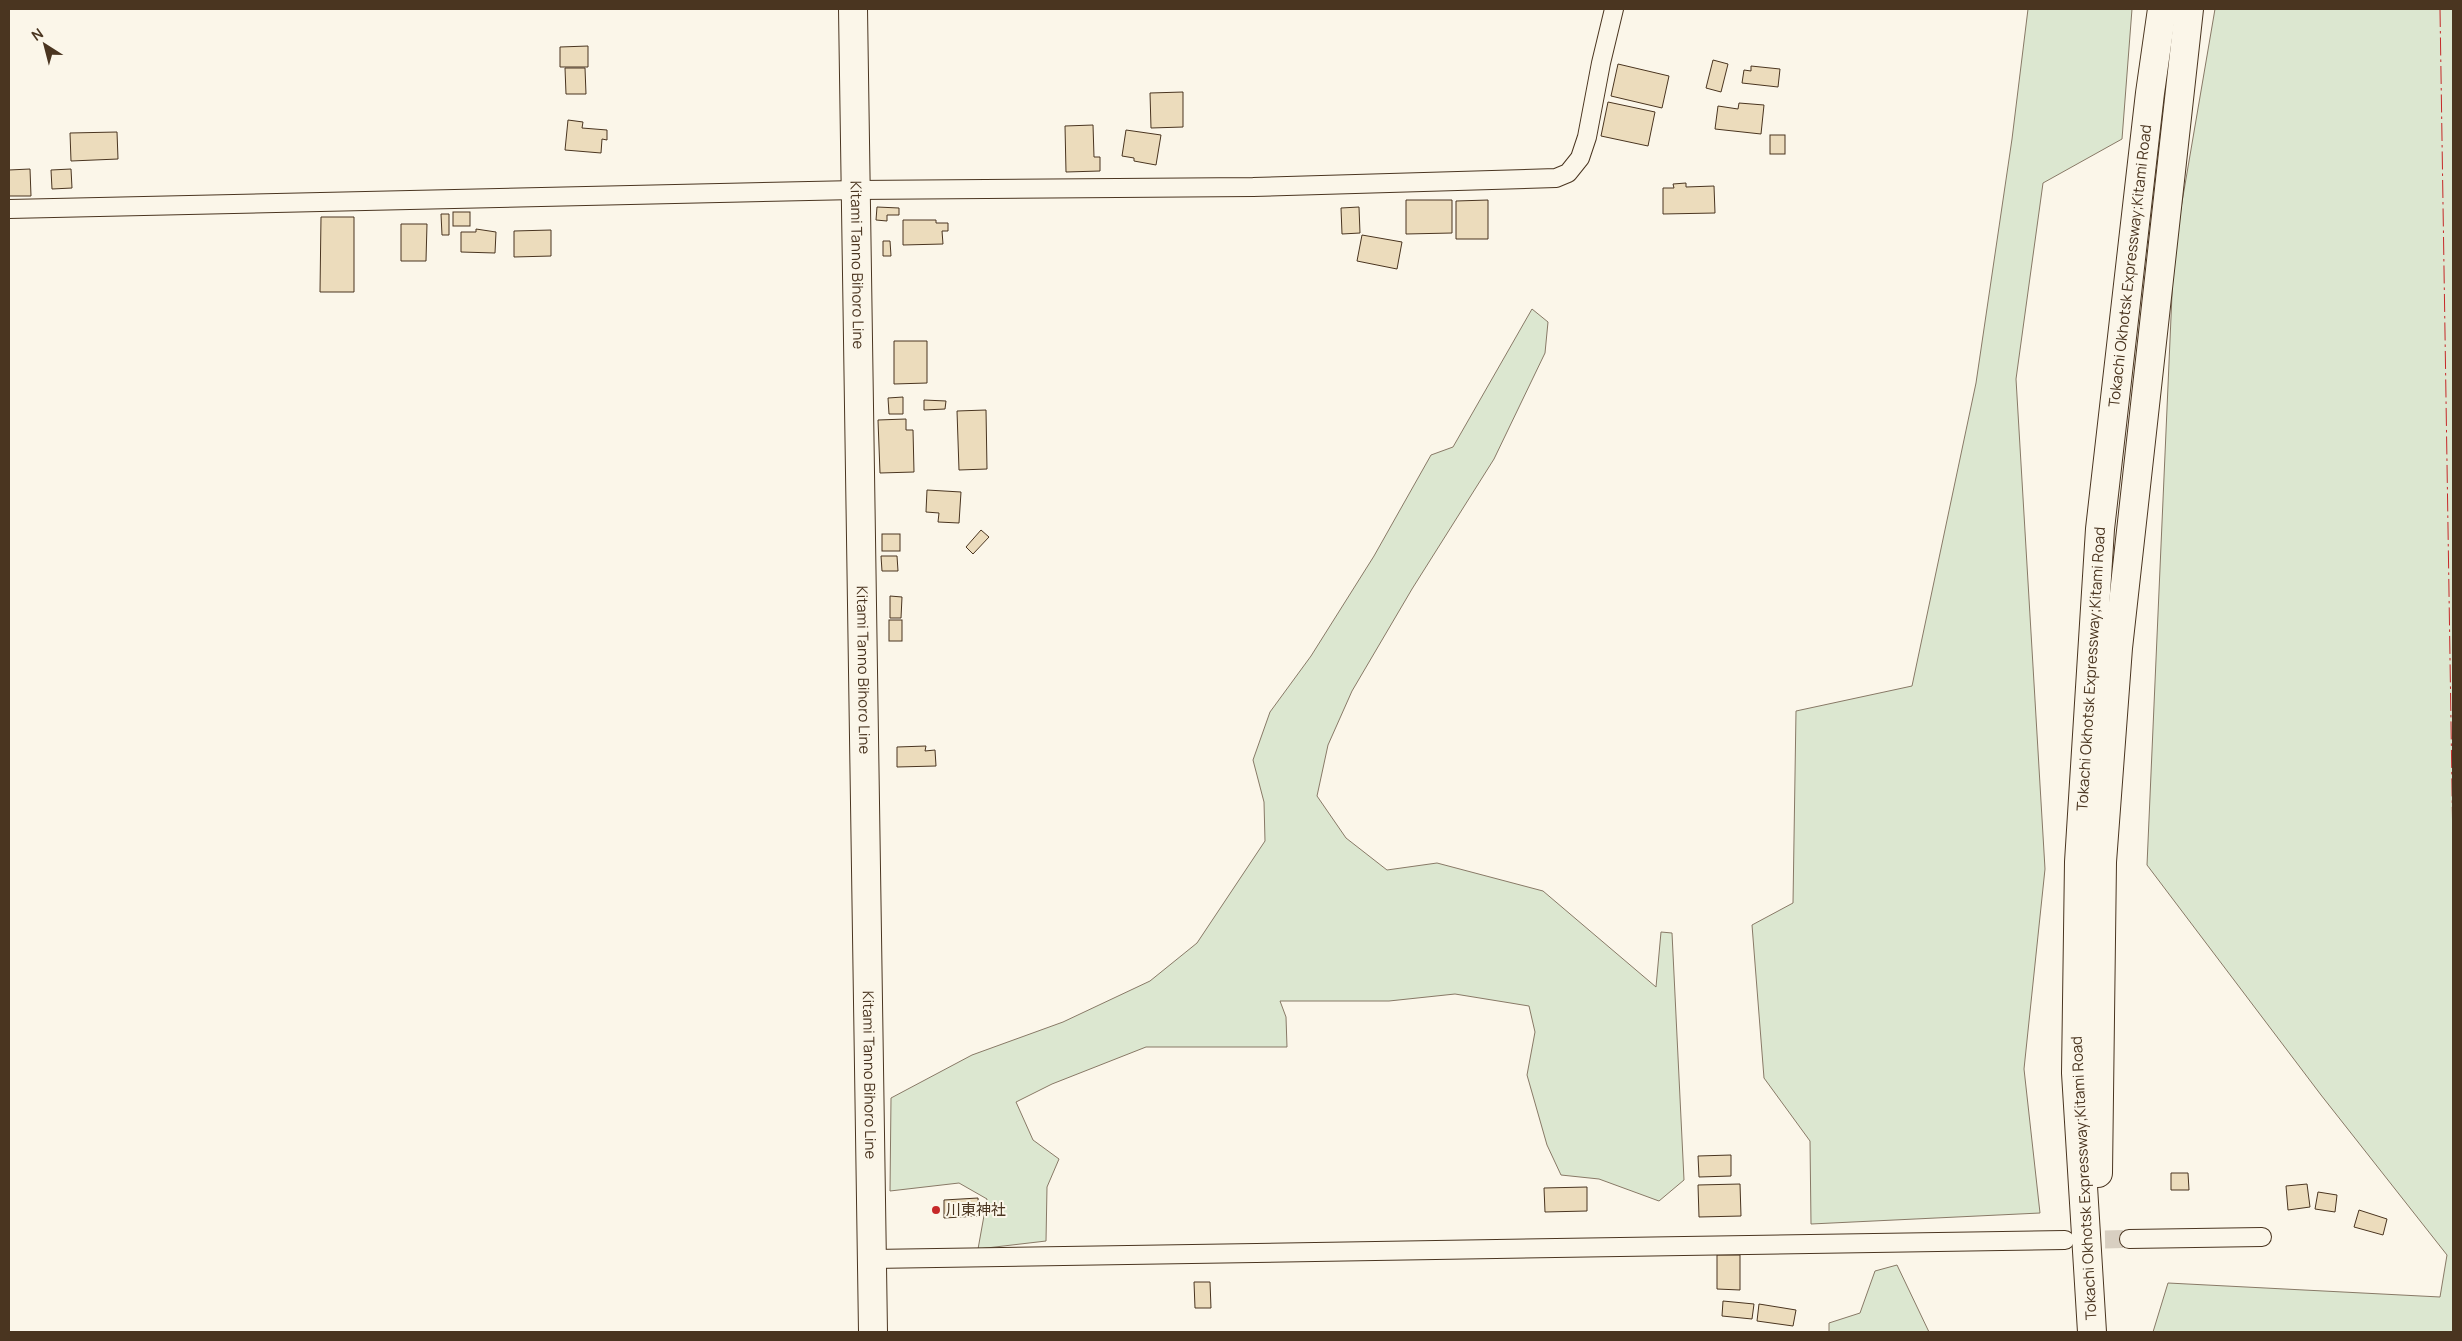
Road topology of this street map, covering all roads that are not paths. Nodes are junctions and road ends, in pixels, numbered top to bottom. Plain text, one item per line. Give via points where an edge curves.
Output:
1 (853, 9) edge
2 (1614, 9) edge
3 (2162, 9) edge
4 (2189, 9) edge
5 (856, 190) junction
6 (9, 209) edge
7 (2262, 1237) dead end
8 (2129, 1239) tunnel mouth
9 (2065, 1240) tunnel mouth
10 (872, 1259) junction
11 (872, 1332) edge
12 (2092, 1332) edge
13 (2096, 1332) edge

1 - 5 main road, Kitami Tanno Bihoro Line
2 - 5 street via 1580,158 1568,173 1556,178 1253,187
3 - 12 main road, Tokachi Okhotsk Expressway;Kitami Road via 2100,529 2079,862 2076,1074
4 - 13 main road, Tokachi Okhotsk Expressway;Kitami Road via 2118,648 2102,862
5 - 6 street
5 - 10 main road, Kitami Tanno Bihoro Line
7 - 8 street
9 - 10 street
10 - 11 main road, Kitami Tanno Bihoro Line

